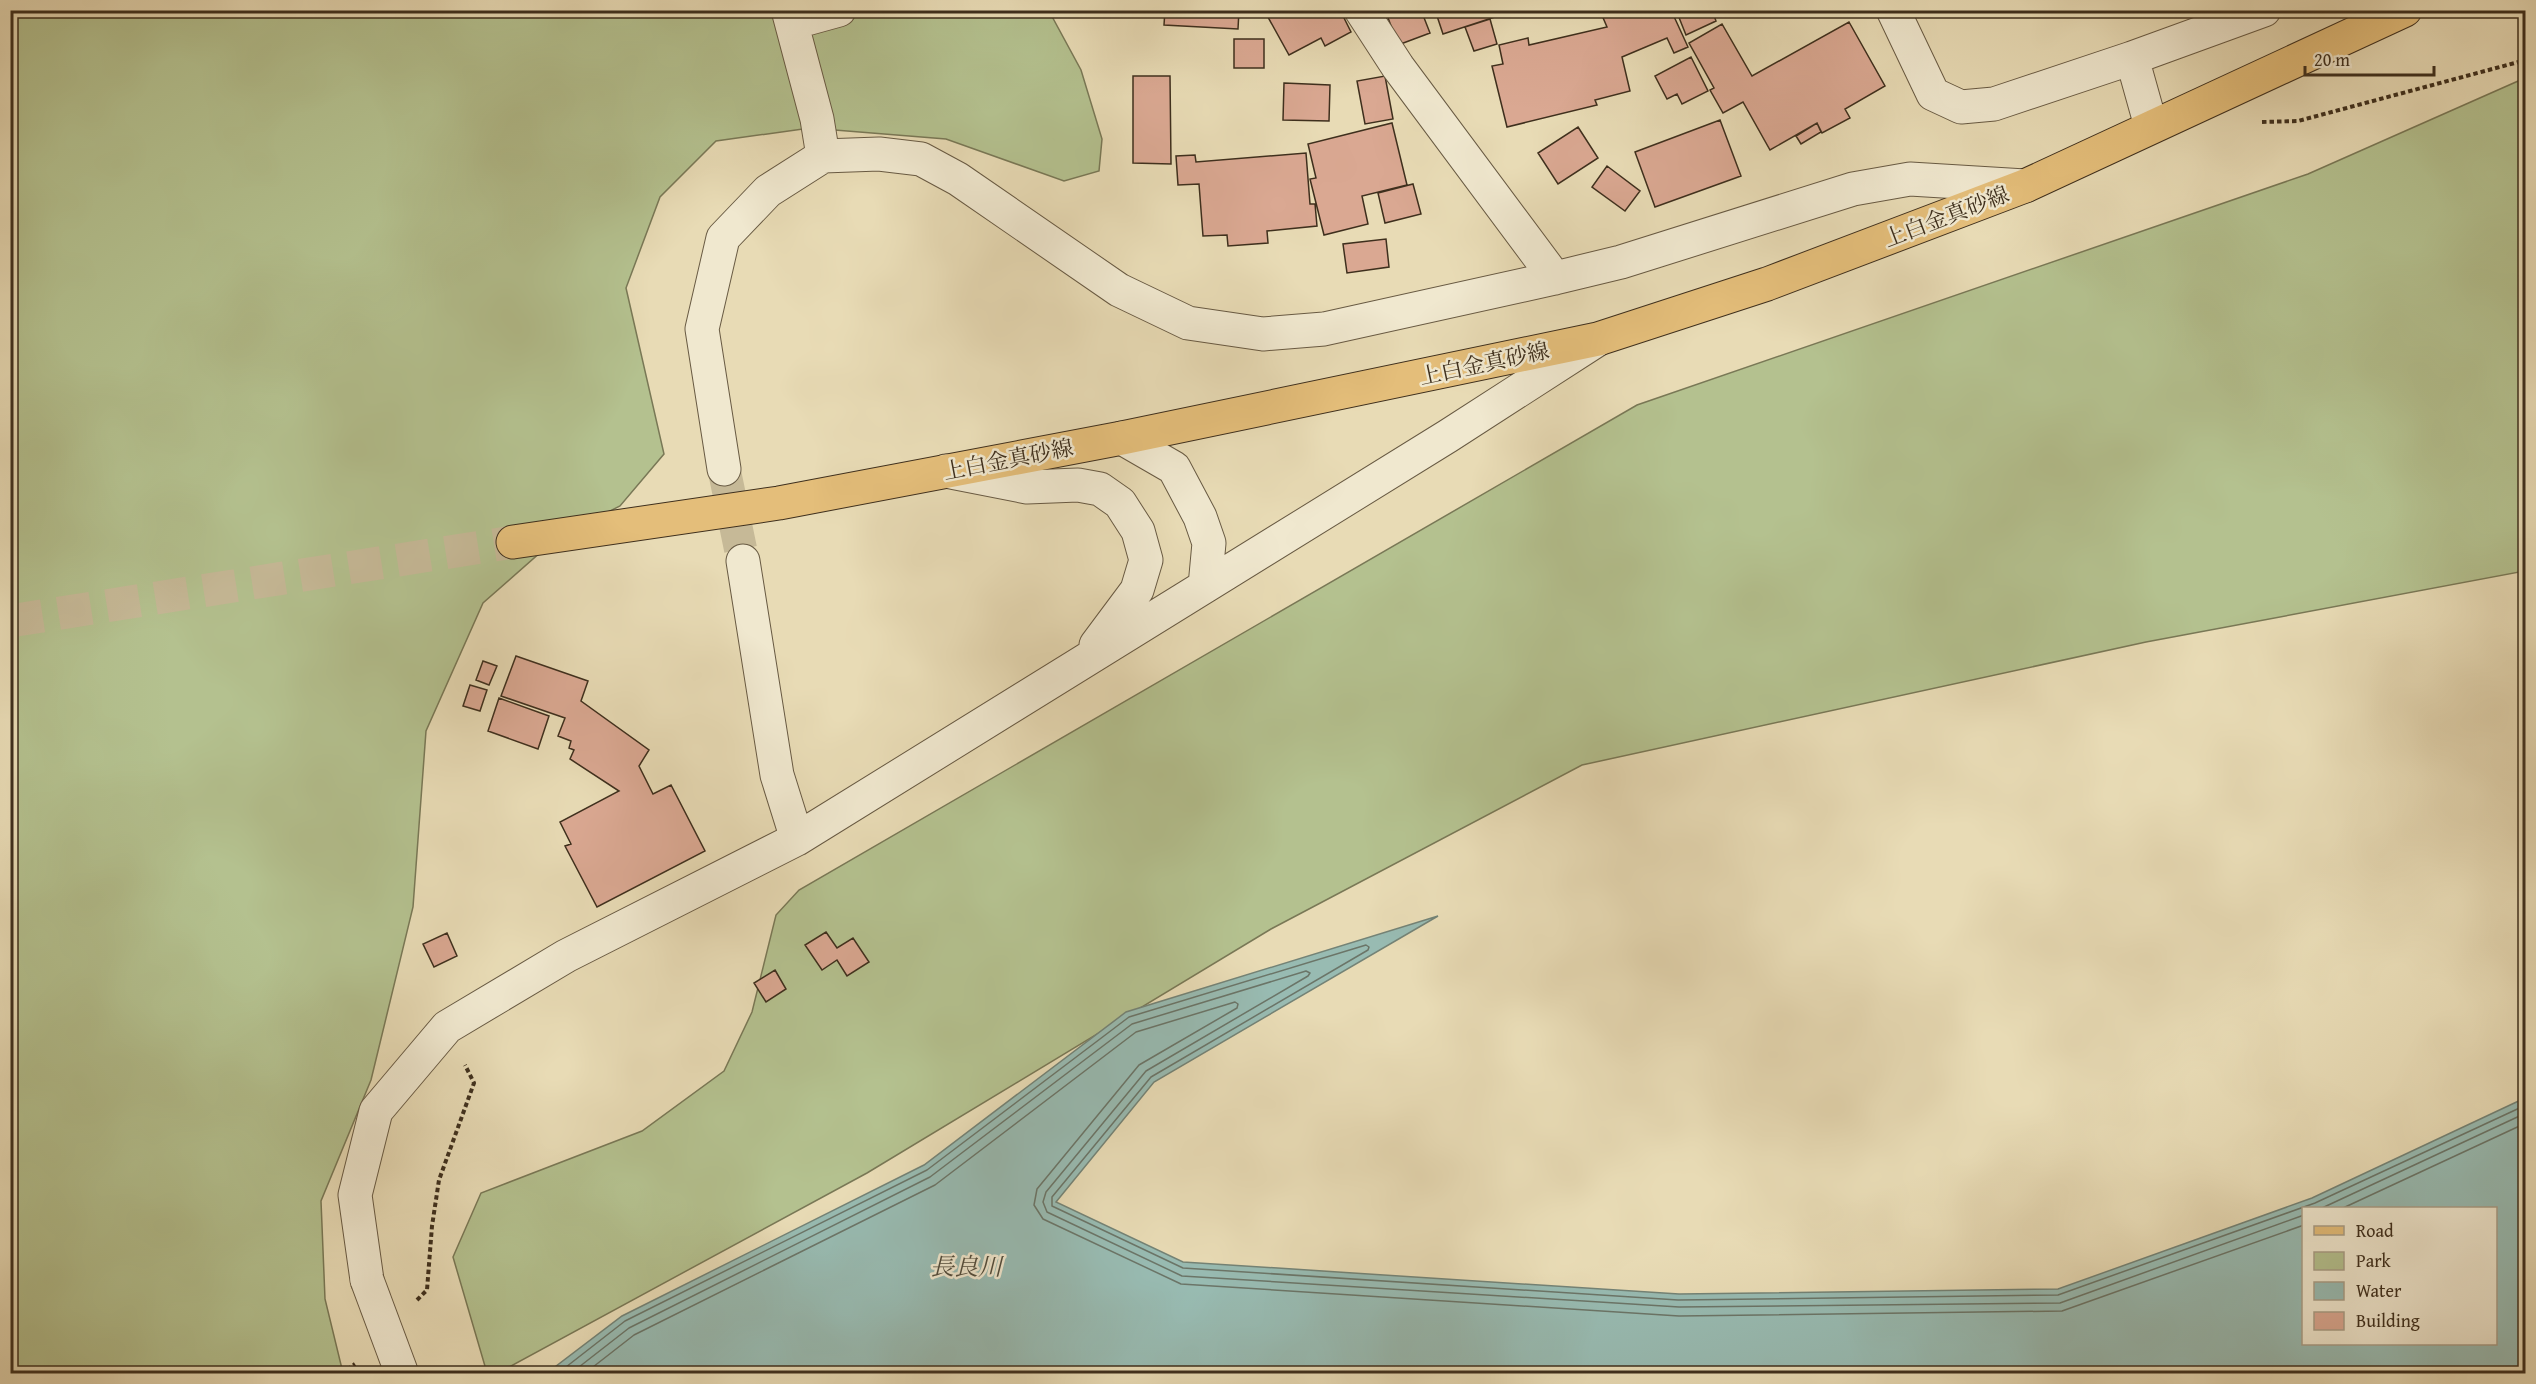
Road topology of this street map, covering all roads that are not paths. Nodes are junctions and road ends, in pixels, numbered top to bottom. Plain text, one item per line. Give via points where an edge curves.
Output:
1 (839, 10) edge
2 (1361, 10) edge
3 (1893, 10) edge
4 (2264, 10) edge
5 (2405, 10) edge
6 (790, 17) edge
7 (2132, 58) junction
8 (2151, 126) junction
9 (823, 156) junction
10 (2025, 186) junction
11 (1555, 278) junction
12 (1598, 339) junction
13 (1122, 438) junction
14 (724, 469) tunnel mouth
15 (945, 471) junction
16 (513, 542) tunnel mouth
17 (743, 561) tunnel mouth
18 (1205, 586) junction
19 (1084, 661) junction
20 (797, 839) junction
21 (402, 1374) edge

1 - 6 street
2 - 11 street via 1398,67
3 - 7 street via 1934,94 1961,107 1994,104
4 - 7 street
5 - 8 main road, 上白金真砂線
6 - 9 street
7 - 8 street
8 - 10 main road, 上白金真砂線
9 - 11 street via 879,154 921,159 958,179 1119,290 1188,323 1263,334 1324,329
9 - 14 street via 768,191 723,238 702,329
10 - 11 street via 1910,179 1853,189 1621,262
10 - 12 main road, 上白金真砂線 via 1767,284
12 - 13 main road, 上白金真砂線
12 - 18 street
13 - 15 main road, 上白金真砂線
13 - 18 street via 1174,468 1209,543
15 - 16 main road, 上白金真砂線 via 779,503
15 - 19 street via 1027,487 1078,485 1100,489 1120,503 1138,531 1146,560 1137,590
17 - 20 street via 777,775
18 - 19 street
19 - 20 street
20 - 21 street, bridge via 566,956 447,1027 376,1111 355,1195 367,1280

